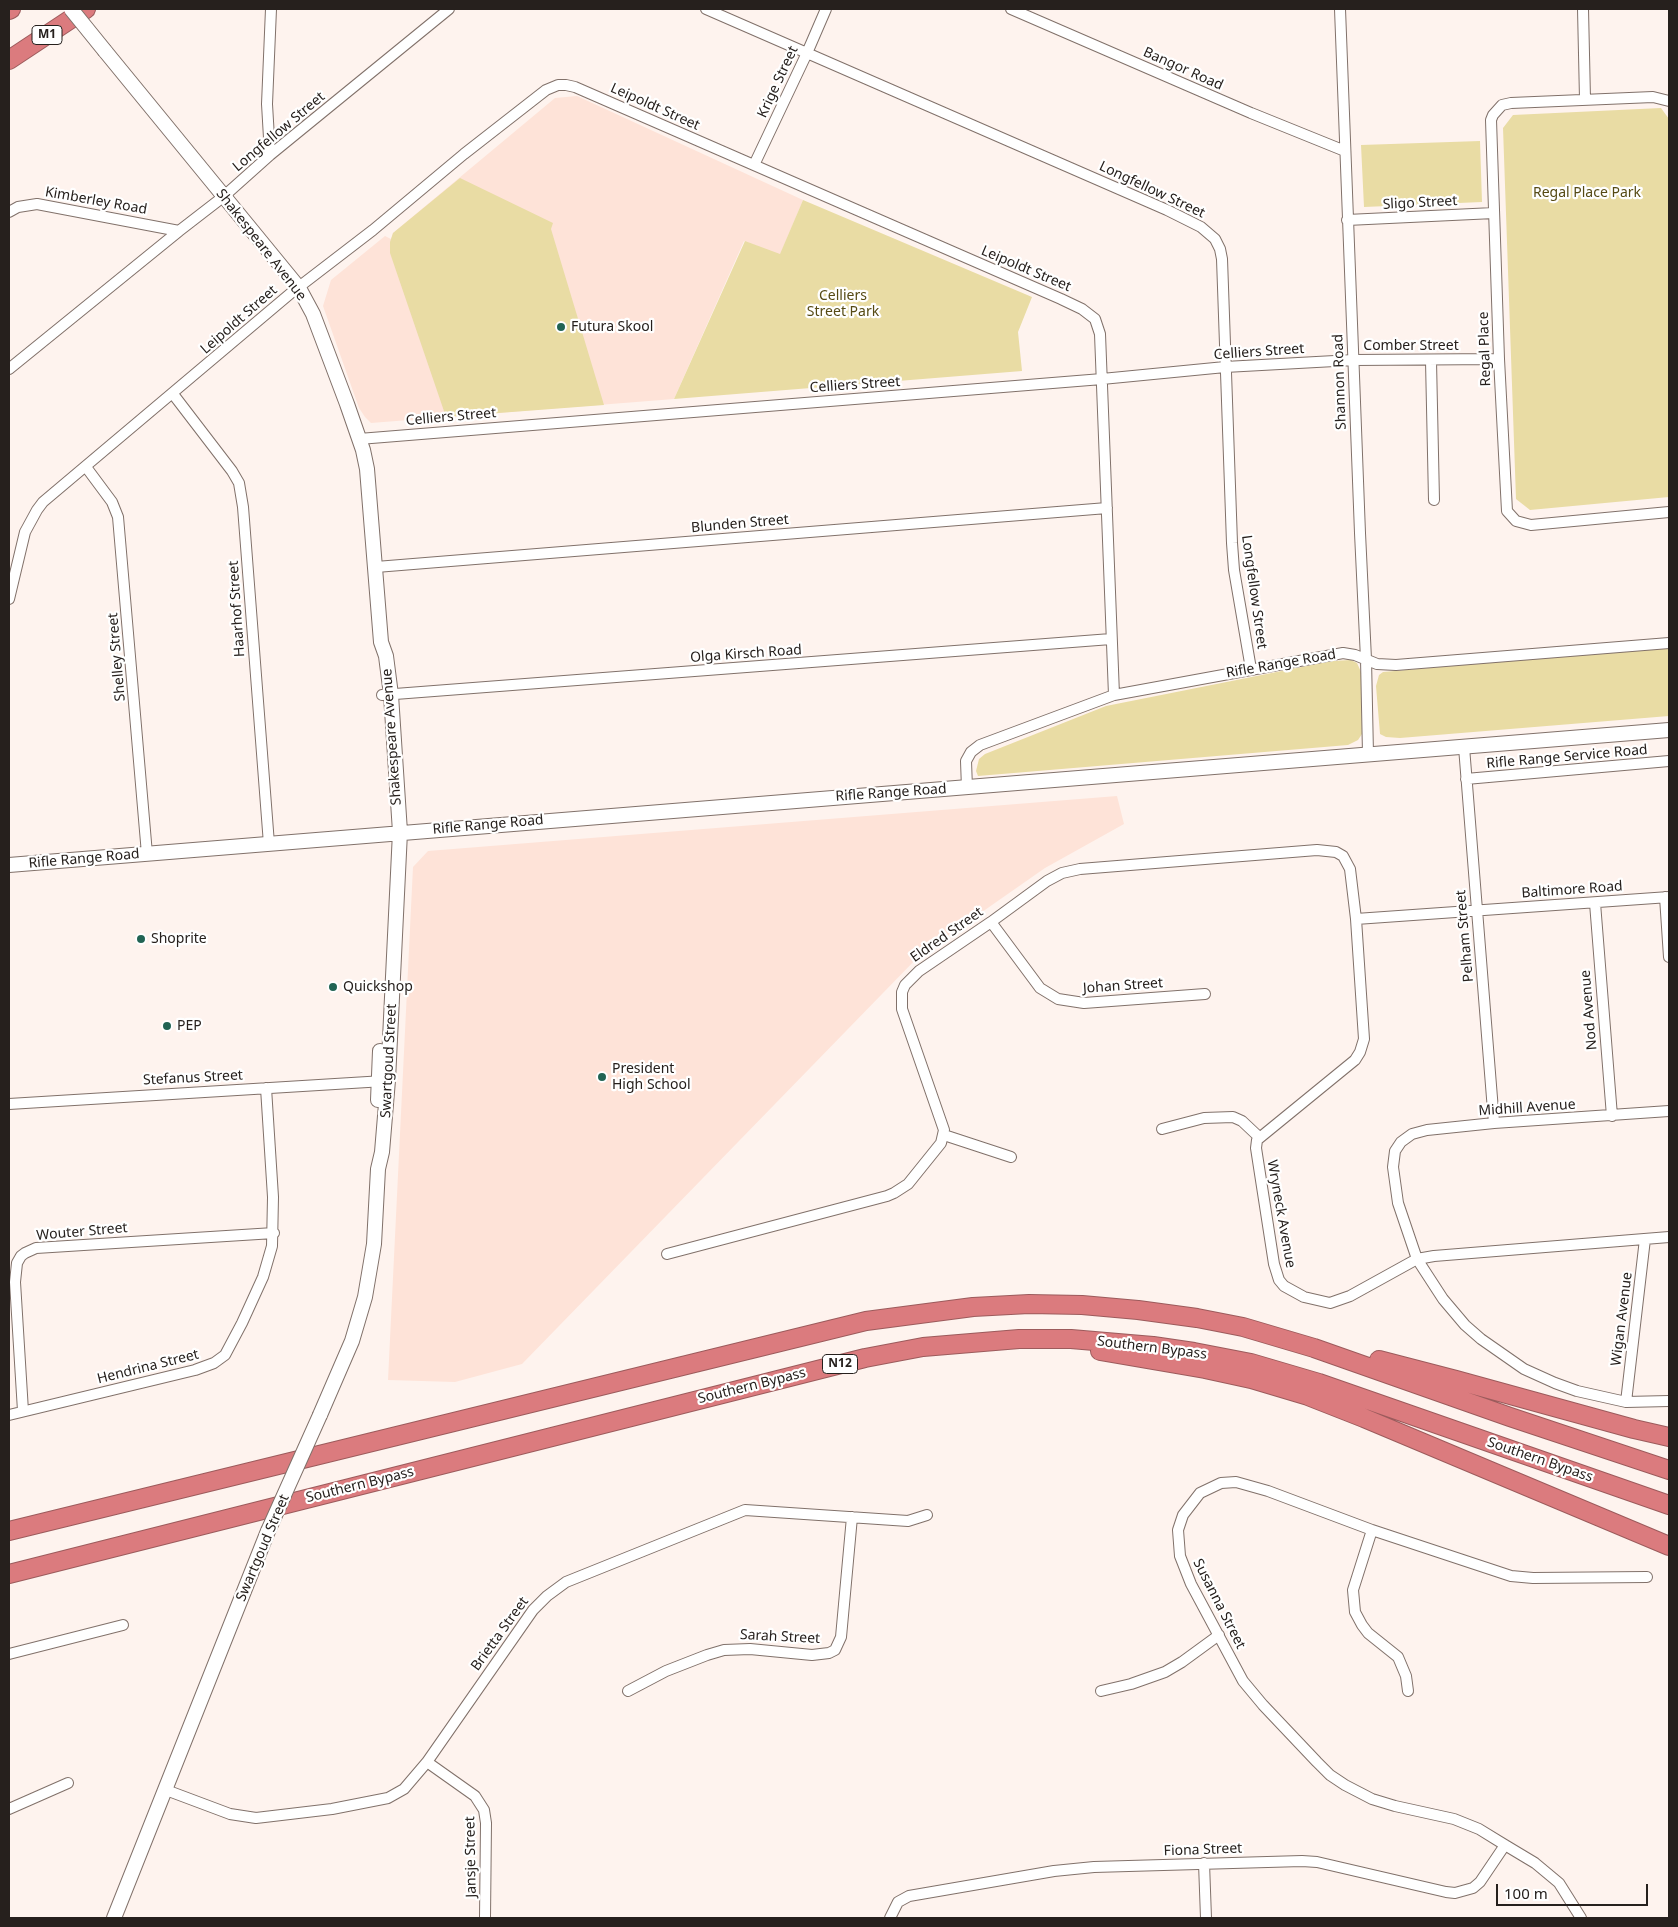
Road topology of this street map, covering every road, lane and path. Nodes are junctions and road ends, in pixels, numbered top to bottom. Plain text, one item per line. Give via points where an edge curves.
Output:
1 (71, 9) edge
2 (86, 9) edge
3 (271, 9) edge
4 (449, 9) edge
5 (706, 9) edge
6 (826, 9) edge
7 (1011, 9) edge
8 (1340, 9) edge
9 (1582, 9) edge
10 (807, 53) junction
11 (9, 60) edge
12 (1585, 99) junction
13 (1669, 101) edge
14 (1345, 151) junction
15 (270, 155) junction
16 (754, 165) junction
17 (224, 197) junction
18 (9, 212) edge
19 (1494, 213) junction
20 (1347, 220) junction
21 (179, 231) junction
22 (299, 288) junction
23 (1498, 359) junction
24 (1353, 360) junction
25 (1431, 361) junction
26 (1225, 367) junction
27 (9, 369) edge
28 (1102, 380) junction
29 (173, 394) junction
30 (359, 438) junction
31 (86, 467) junction
32 (1434, 500) dead end
33 (1107, 508) junction
34 (1669, 512) edge
35 (376, 567) junction
36 (9, 599) edge
37 (1111, 639) junction
38 (1669, 643) edge
39 (1366, 659) junction
40 (1251, 669) junction
41 (387, 695) junction
42 (1114, 695) junction
43 (1669, 730) edge
44 (1464, 747) junction
45 (1368, 754) junction
46 (1669, 762) edge
47 (1466, 779) junction
48 (967, 788) junction
49 (395, 833) junction
50 (269, 844) junction
51 (147, 854) junction
52 (9, 865) edge
53 (1667, 897) edge
54 (1595, 902) junction
55 (1477, 910) junction
56 (1356, 919) junction
57 (991, 922) junction
58 (1669, 957) edge
59 (1205, 994) dead end
60 (384, 1081) junction
61 (266, 1088) junction
62 (9, 1104) edge
63 (1669, 1111) edge
64 (1612, 1116) junction
65 (1494, 1123) junction
66 (1162, 1129) dead end
67 (944, 1135) junction
68 (1259, 1136) junction
69 (1011, 1157) dead end
70 (274, 1233) junction
71 (1645, 1239) junction
72 (1669, 1239) edge
73 (667, 1254) dead end
74 (1416, 1260) junction
75 (1019, 1339) junction
76 (1314, 1348) junction
77 (1669, 1401) edge
78 (1626, 1402) junction
79 (23, 1411) junction
80 (9, 1415) edge
81 (1669, 1436) edge
82 (1669, 1470) edge
83 (1669, 1505) edge
84 (927, 1515) dead end
85 (852, 1517) junction
86 (1372, 1530) junction
87 (9, 1531) edge
88 (1669, 1546) edge
89 (9, 1574) edge
90 (1647, 1577) dead end
91 (123, 1625) dead end
92 (1219, 1635) junction
93 (9, 1654) edge
94 (1101, 1691) dead end
95 (1408, 1691) dead end
96 (628, 1692) dead end
97 (427, 1762) junction
98 (68, 1783) dead end
99 (166, 1790) junction
100 (9, 1809) edge
101 (1505, 1844) junction
102 (1204, 1863) junction
103 (114, 1918) edge
104 (485, 1918) edge
105 (890, 1918) edge
106 (1206, 1918) edge
107 (1581, 1918) edge

1 - 17 street, Shakespeare Avenue, bridge
2 - 11 highway, M1
3 - 15 street via 267,104
4 - 15 street, Longfellow Street
5 - 10 street, Longfellow Street
6 - 10 street, Krige Street
7 - 14 street, Bangor Road
8 - 14 street, Shannon Road
9 - 12 street
10 - 16 street, Krige Street
10 - 26 street, Longfellow Street via 1201,227 1215,239 1222,259
12 - 13 street, Regal Place via 1653,97
12 - 19 street, Regal Place via 1511,103 1493,115
14 - 20 street, Shannon Road
15 - 17 street, Longfellow Street
16 - 22 street, Leipoldt Street via 575,87 552,87
16 - 28 street, Leipoldt Street via 1082,309 1099,325
17 - 21 street, Longfellow Street
17 - 22 street, Shakespeare Avenue
18 - 21 street, Kimberley Road via 38,204
19 - 20 street, Sligo Street
19 - 23 street, Regal Place
20 - 24 street, Shannon Road
21 - 27 street, Longfellow Street
22 - 29 street, Leipoldt Street
22 - 30 street, Shakespeare Avenue via 313,314
23 - 25 street, Comber Street
23 - 34 street, Regal Place via 1506,504 1510,516 1531,525
24 - 25 street, Comber Street
24 - 26 street, Celliers Street
24 - 39 street, Shannon Road
25 - 32 street
26 - 28 street, Celliers Street
26 - 40 street, Longfellow Street via 1232,543
28 - 30 street, Celliers Street
28 - 33 street, Leipoldt Street
29 - 31 street, Leipoldt Street
29 - 50 street, Haarhof Street via 239,483
30 - 35 street, Shakespeare Avenue via 369,478
31 - 36 street, Leipoldt Street via 43,502 32,518 22,540
31 - 51 street, Shelley Street via 112,502 118,517
33 - 35 street, Blunden Street
33 - 37 street, Leipoldt Street
35 - 41 street, Shakespeare Avenue
37 - 41 street, Olga Kirsch Road
37 - 42 street, Leipoldt Street
38 - 39 street, Rifle Range Road via 1396,665 1377,664
39 - 40 street, Rifle Range Road via 1343,653
39 - 45 street, Shannon Road
40 - 42 street, Rifle Range Road
41 - 49 street, Shakespeare Avenue
42 - 48 street, Rifle Range Road via 980,745 966,762
43 - 44 street, Rifle Range Road
44 - 45 street, Rifle Range Road
44 - 47 street, Pelham Street
45 - 48 street, Rifle Range Road
46 - 47 street, Rifle Range Service Road
47 - 55 street, Pelham Street
48 - 49 street, Rifle Range Road
49 - 50 street, Rifle Range Road
49 - 60 street, Swartgoud Street via 388,918
50 - 51 street, Rifle Range Road
51 - 52 street, Rifle Range Road
53 - 54 street, Baltimore Road
53 - 58 street
54 - 55 street, Baltimore Road
54 - 64 street, Nod Avenue
55 - 56 street, Baltimore Road
55 - 65 street, Pelham Street
56 - 57 street, Eldred Street via 1350,869 1343,856 1318,850 1080,869 1047,881
56 - 68 street via 1363,1046 1355,1060
57 - 59 street, Johan Street via 1040,988 1058,999 1084,1003
57 - 67 street, Eldred Street via 919,971 902,992 902,1009 939,1112
60 - 61 street, Stefanus Street
60 - 99 street, Swartgoud Street, bridge via 374,1244 365,1297 352,1341 268,1531
61 - 62 street, Stefanus Street
61 - 70 street, Hendrina Street
63 - 64 street, Midhill Avenue
64 - 65 street, Midhill Avenue
65 - 74 street, Midhill Avenue via 1412,1134 1395,1151 1393,1166 1398,1203
66 - 68 street via 1204,1118 1233,1117
67 - 69 street
67 - 73 street via 908,1184 894,1194
68 - 74 street, Wryneck Avenue via 1256,1148 1274,1264 1284,1286 1304,1297 1335,1302
70 - 79 street, Hendrina Street via 269,1260 242,1323 225,1355 214,1364
70 - 79 street, Wouter Street via 36,1248 25,1253 17,1263 15,1282
71 - 72 street, Wryneck Avenue
71 - 74 street, Wryneck Avenue
71 - 78 street, Wigan Avenue
74 - 78 street via 1465,1325 1502,1354 1555,1384
75 - 83 highway, Southern Bypass / N12 via 1144,1345 1251,1363 1319,1383
75 - 88 highway via 1205,1368 1308,1396
75 - 89 highway, Southern Bypass / N12 via 923,1347 839,1364
76 - 81 highway via 1401,1366
76 - 82 highway
76 - 87 highway via 1243,1327 1197,1318 1082,1305 973,1307 898,1316
77 - 78 street
79 - 80 street, Hendrina Street
84 - 85 street, Brietta Street via 908,1522
85 - 96 street, Sarah Street via 841,1637 835,1650 812,1655 724,1650 666,1671
85 - 97 street, Brietta Street via 744,1510 558,1587 525,1621
86 - 90 street, Susanna Street via 1511,1576
86 - 92 street, Susanna Street via 1245,1483 1221,1483 1200,1493 1180,1522 1178,1548 1192,1584
86 - 95 street via 1353,1590 1355,1612 1368,1633 1398,1657
91 - 93 street
92 - 94 street via 1165,1672
92 - 101 street, Susanna Street via 1251,1691 1330,1775 1372,1799 1454,1819
97 - 99 street, Brietta Street via 404,1789 388,1798 276,1817 236,1816
97 - 104 street, Jansje Street via 475,1796 484,1810
98 - 100 street
99 - 103 street, Swartgoud Street
101 - 102 street, Fiona Street via 1480,1882 1473,1888 1455,1893 1318,1862
101 - 107 street, Susanna Street via 1554,1878
102 - 105 street, Fiona Street via 1072,1869 924,1893 898,1902
102 - 106 street

